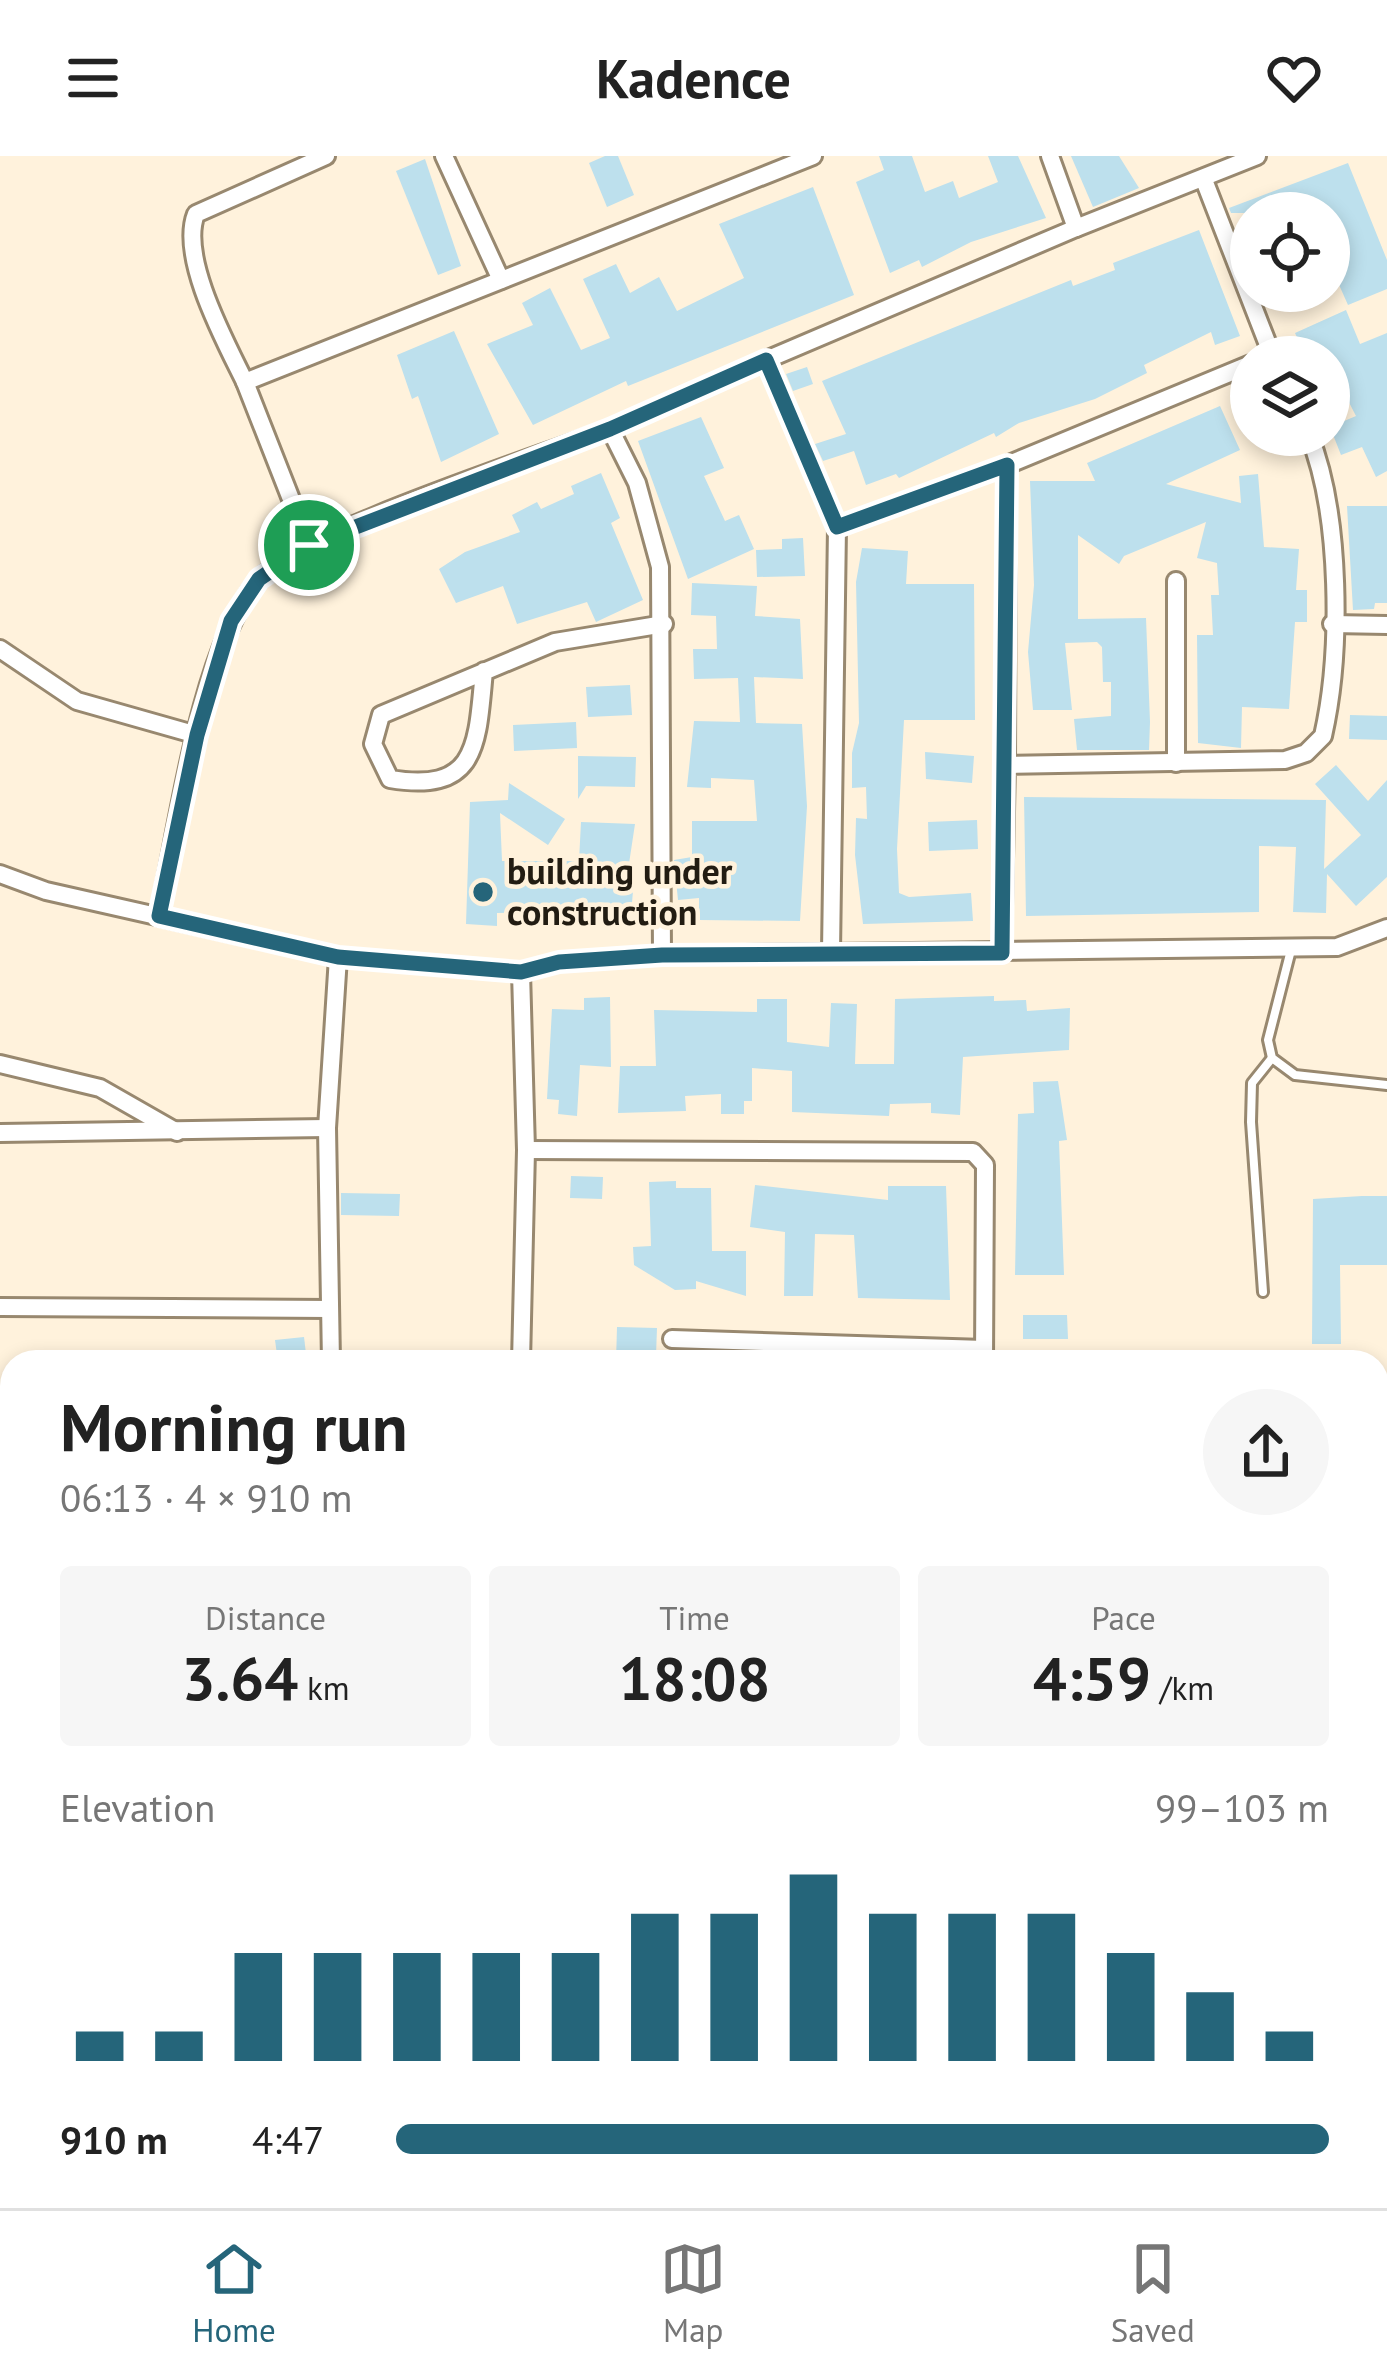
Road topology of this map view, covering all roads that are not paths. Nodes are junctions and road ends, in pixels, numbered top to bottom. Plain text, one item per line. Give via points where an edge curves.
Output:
1 (326, 156) edge
2 (444, 156) edge
3 (813, 156) edge
4 (1050, 156) edge
5 (1257, 156) edge
6 (1204, 180) junction
7 (1076, 228) junction
8 (501, 280) junction
9 (1263, 336) edge
10 (766, 360) junction
11 (1230, 373) edge
12 (245, 382) junction
13 (610, 429) junction
14 (1317, 456) edge
15 (1007, 465) junction
16 (837, 527) junction
17 (309, 545) junction
18 (1176, 581) dead end
19 (664, 624) junction
20 (1332, 624) junction
21 (1387, 626) edge
22 (0, 649) edge
23 (484, 671) junction
24 (197, 735) junction
25 (1176, 764) junction
26 (1006, 765) junction
27 (0, 874) edge
28 (159, 916) junction
29 (1387, 928) edge
30 (1292, 948) junction
31 (831, 952) junction
32 (1002, 953) junction
33 (662, 955) junction
34 (338, 957) junction
35 (521, 972) junction
36 (1272, 1058) junction
37 (0, 1064) edge
38 (1387, 1085) edge
39 (328, 1128) junction
40 (0, 1133) edge
41 (181, 1134) junction
42 (526, 1150) junction
43 (1263, 1292) dead end
44 (0, 1306) edge
45 (330, 1309) junction
46 (672, 1339) dead end
47 (331, 1350) edge
48 (521, 1350) edge
49 (874, 1350) edge
50 (984, 1350) edge

1 - 12 street via 196,214 188,233 214,318
2 - 8 street
3 - 8 street
4 - 7 street
5 - 6 street
6 - 7 street
6 - 9 street
7 - 10 street
8 - 12 street
10 - 13 street
10 - 16 street
11 - 15 street
12 - 17 street
13 - 17 street
13 - 19 street via 638,484 660,567
14 - 20 street via 1336,538
15 - 16 street
15 - 26 street
16 - 31 street
17 - 24 street via 259,579 231,621
18 - 25 street
19 - 23 street via 555,642
19 - 33 street
20 - 21 street
20 - 25 street via 1329,711 1323,736 1306,753
22 - 24 street via 76,701
23 - 23 street via 381,715 374,744 390,779 423,784 456,775 477,746
24 - 28 street
25 - 26 street
26 - 32 street
27 - 28 street
28 - 34 street
29 - 30 street via 1336,947
30 - 32 street
30 - 36 lane via 1268,1040
31 - 32 street
31 - 33 street
33 - 35 street
34 - 35 street
34 - 39 street
35 - 42 street
36 - 38 lane via 1295,1075
36 - 43 lane via 1252,1083
37 - 41 street via 100,1088
39 - 41 street
39 - 45 street
40 - 41 street
42 - 48 street
42 - 50 street via 973,1152 985,1166
44 - 45 street
45 - 47 street
46 - 49 street

